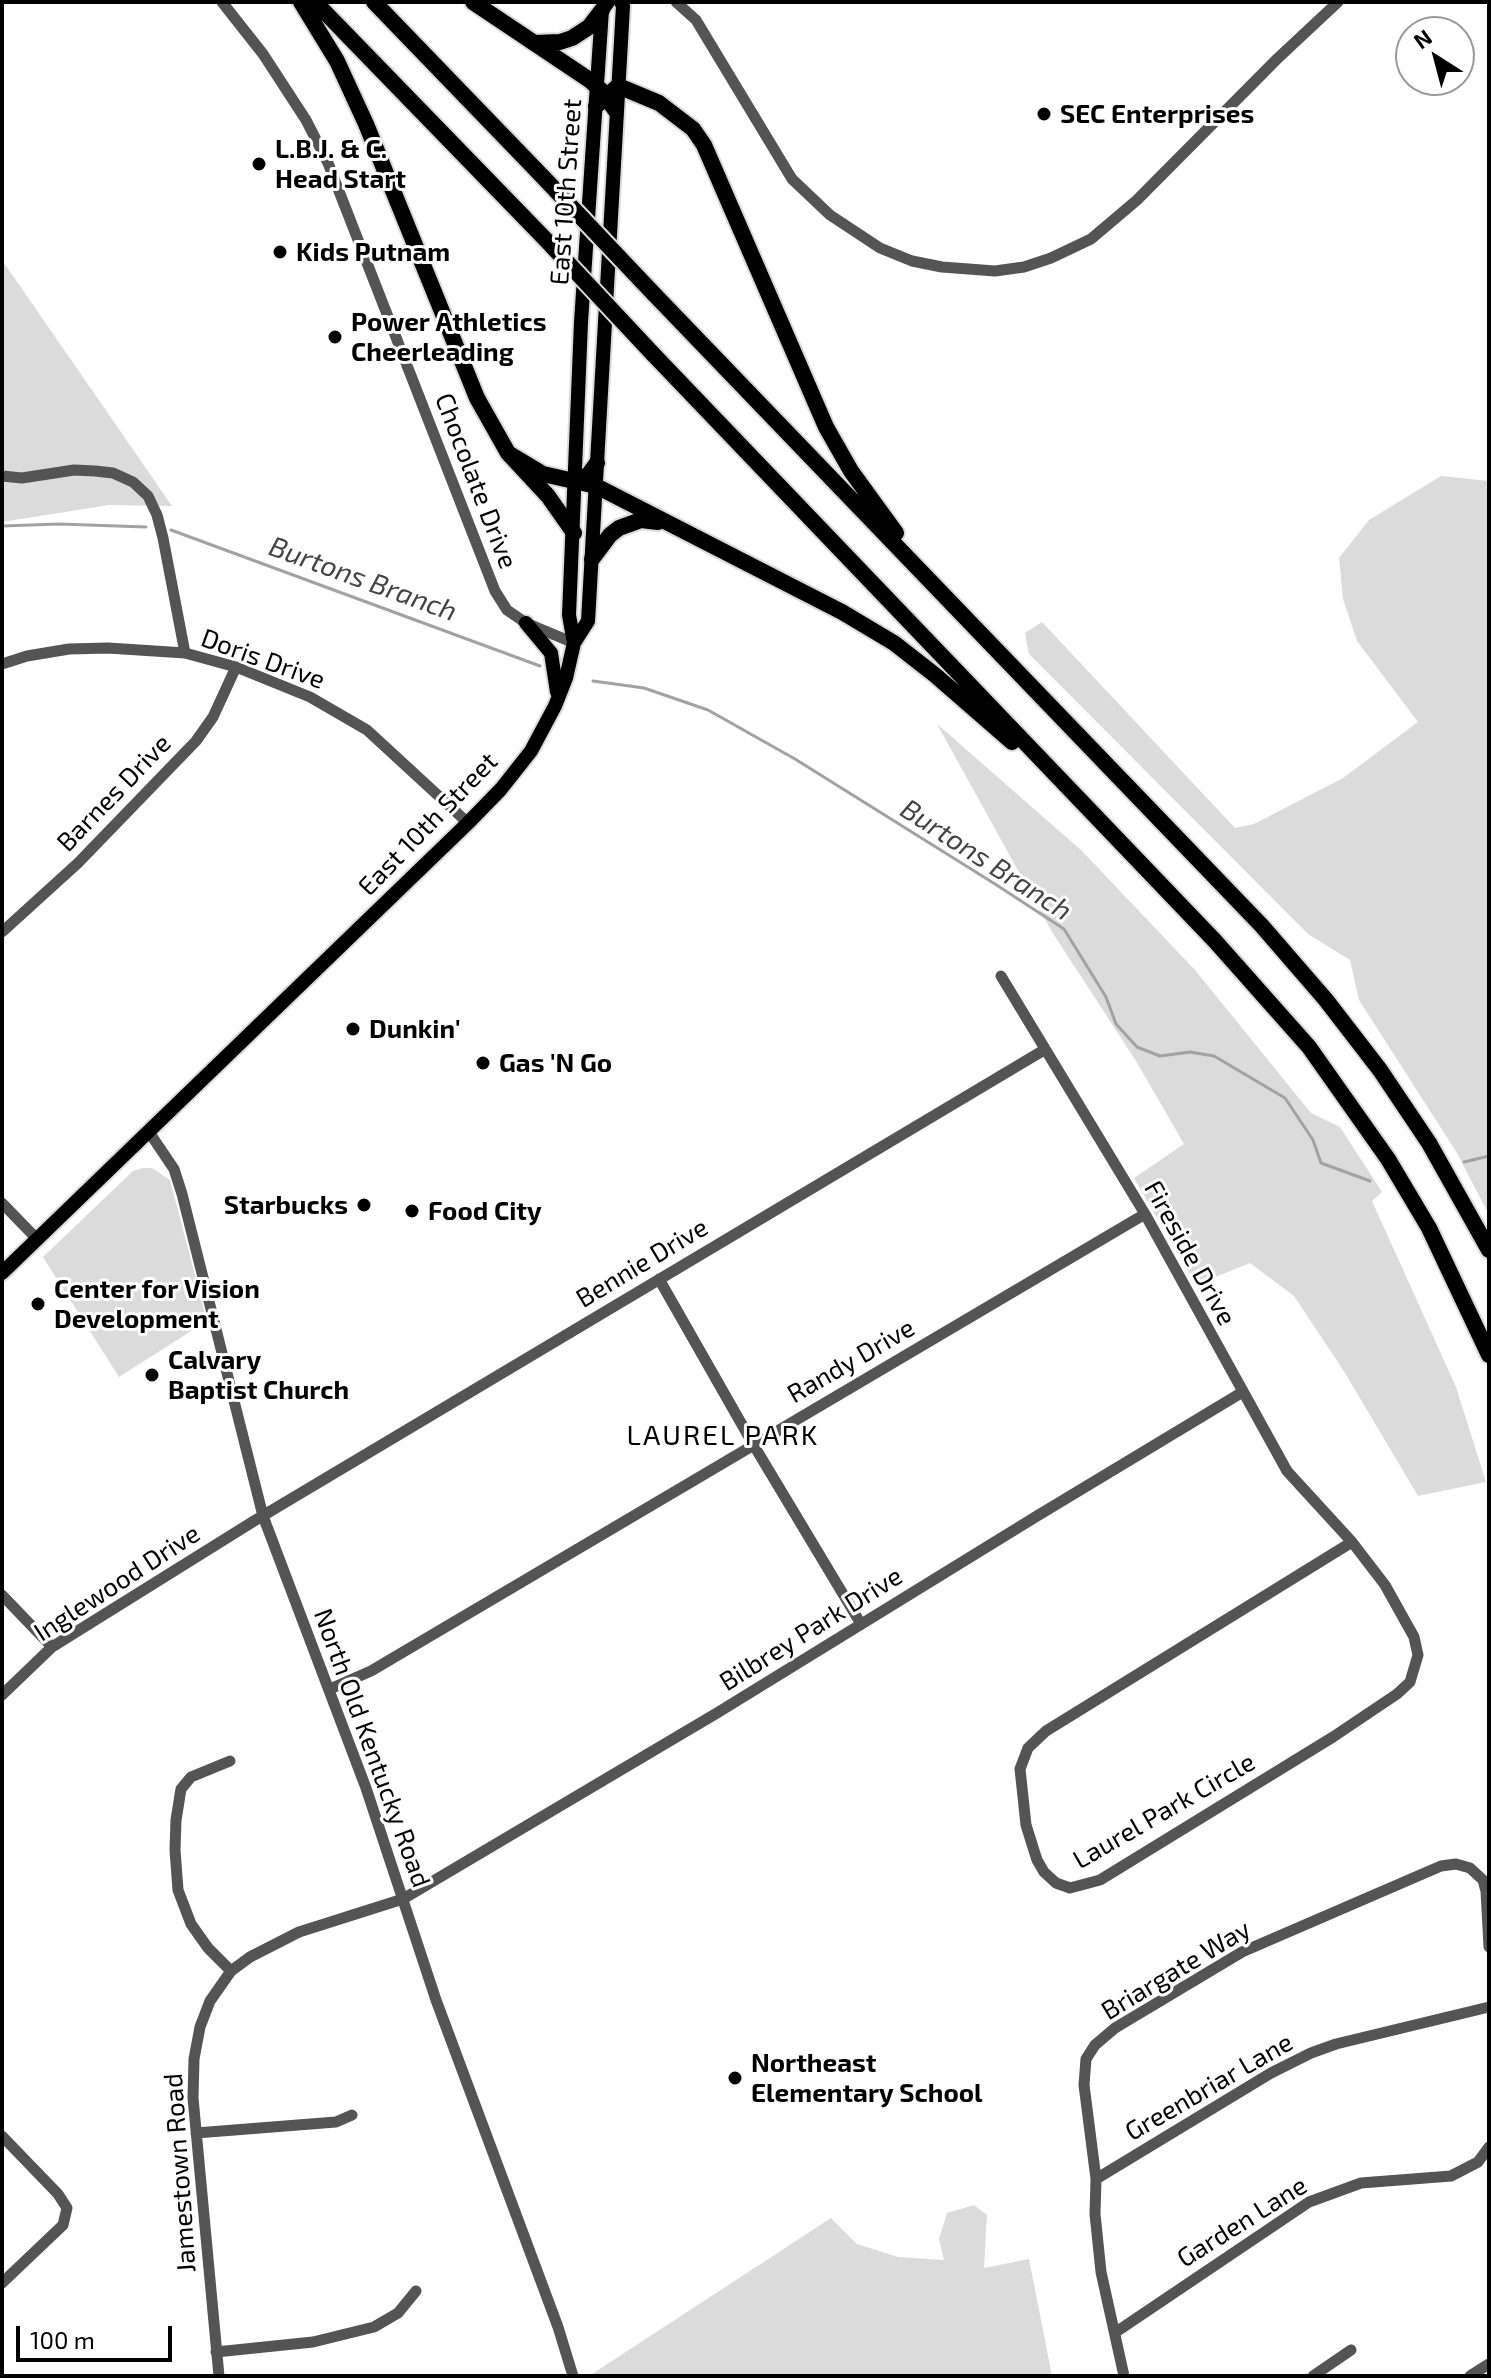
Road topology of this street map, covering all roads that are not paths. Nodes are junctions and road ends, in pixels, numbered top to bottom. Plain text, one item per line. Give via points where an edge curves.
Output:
1 (222, 2) edge
2 (301, 2) edge
3 (315, 2) edge
4 (374, 2) edge
5 (473, 2) edge
6 (621, 2) edge
7 (676, 2) edge
8 (1338, 2) edge
9 (605, 6) edge
10 (535, 43) junction
11 (607, 97) junction
12 (508, 453) junction
13 (597, 463) junction
14 (2, 476) edge
15 (576, 482) junction
16 (596, 486) junction
17 (666, 523) junction
18 (574, 533) junction
19 (592, 559) junction
20 (526, 623) junction
21 (574, 643) junction
22 (185, 653) junction
23 (2, 664) edge
24 (236, 667) junction
25 (1015, 670) junction
26 (555, 706) junction
27 (1080, 799) junction
28 (468, 823) junction
29 (2, 932) edge
30 (1001, 976) dead end
31 (1044, 1050) junction
32 (149, 1132) junction
33 (2, 1203) edge
34 (1145, 1214) junction
35 (37, 1239) junction
36 (1489, 1250) edge
37 (2, 1273) edge
38 (659, 1279) junction
39 (1489, 1355) edge
40 (1241, 1393) junction
41 (753, 1444) junction
42 (263, 1516) junction
43 (1352, 1542) junction
44 (2, 1595) edge
45 (861, 1624) junction
46 (52, 1647) junction
47 (330, 1689) junction
48 (2, 1695) edge
49 (230, 1761) dead end
50 (403, 1899) junction
51 (1489, 1947) edge
52 (231, 1971) junction
53 (1489, 2007) edge
54 (352, 2115) dead end
55 (196, 2133) junction
56 (2, 2136) edge
57 (1489, 2147) edge
58 (1096, 2179) junction
59 (2, 2283) edge
60 (416, 2291) dead end
61 (1116, 2332) junction
62 (1351, 2350) dead end
63 (216, 2352) junction
64 (1489, 2364) edge
65 (219, 2376) edge
66 (573, 2376) edge
67 (1124, 2376) edge
68 (1313, 2376) edge
69 (1470, 2376) edge

1 - 20 street, Chocolate Drive via 263,54 328,163 495,591 507,610
2 - 12 highway via 349,86 477,398
3 - 27 highway, bridge
4 - 25 highway, bridge
5 - 10 highway
6 - 11 main road
7 - 8 street via 696,20 792,179 830,215 880,248 912,261 995,271 1051,258 1091,239
9 - 10 highway via 572,38
9 - 11 main road, East 10th Street
10 - 11 highway
11 - 13 main road, East 10th Street via 607,270
11 - 15 main road, East 10th Street via 581,322
11 - 25 highway via 638,93 693,129 826,427 851,471 918,561
12 - 15 highway via 543,474
12 - 18 highway
13 - 15 highway
13 - 16 main road, East 10th Street
14 - 22 street via 74,470 113,473 148,496 163,538
15 - 16 highway
15 - 18 main road, East 10th Street
16 - 17 highway
16 - 19 main road, East 10th Street
17 - 19 highway via 641,520 619,528
17 - 27 highway via 894,643
18 - 21 main road, East 10th Street via 569,615
19 - 21 main road, East 10th Street via 588,621
20 - 21 street, Chocolate Drive
20 - 26 main road via 551,653 558,689
21 - 26 main road, East 10th Street
22 - 23 street, Doris Drive via 69,649
22 - 24 street, Doris Drive
24 - 28 street, Doris Drive via 310,697 367,730
24 - 29 street, Barnes Drive via 196,741 78,863
25 - 36 highway via 1262,926 1326,1000 1429,1143
26 - 28 main road, East 10th Street via 531,751
27 - 39 highway via 1309,1047 1429,1228
28 - 32 main road, East 10th Street
30 - 31 street, Fireside Drive
31 - 34 street, Fireside Drive
31 - 38 street, Bennie Drive
32 - 35 main road, East 10th Street
32 - 42 street, North Old Kentucky Road via 174,1169 182,1194
33 - 35 street
34 - 40 street, Fireside Drive
34 - 41 street, Randy Drive
35 - 37 main road, East 10th Street
38 - 41 street
38 - 42 street, Bennie Drive
40 - 43 street, Fireside Drive via 1287,1471
40 - 45 street, Bilbrey Park Drive
41 - 45 street
41 - 47 street, Randy Drive via 371,1671
42 - 46 street, Inglewood Drive
42 - 47 street, North Old Kentucky Road
43 - 43 street, Laurel Park Circle via 1046,1731 1028,1748 1020,1769 1026,1825 1037,1860 1056,1883 1070,1888 1100,1880 1333,1737 1410,1682 1418,1655 1414,1637 1385,1585
44 - 46 street
45 - 50 street, Bilbrey Park Drive
46 - 48 street, Inglewood Drive
47 - 50 street, North Old Kentucky Road
49 - 52 street via 191,1777 181,1789 175,1850 178,1890 191,1924
50 - 52 street, Jamestown Road via 299,1932
50 - 66 street, North Old Kentucky Road
51 - 58 street, Briargate Way via 1483,1880 1456,1864 1242,1952 1115,2028 1090,2052 1084,2085
52 - 55 street, Jamestown Road via 200,2027 194,2059
53 - 58 street, Greenbriar Lane via 1311,2053
54 - 55 street via 336,2122
55 - 63 street, Jamestown Road
56 - 59 street via 67,2208 63,2225
57 - 61 street, Garden Lane via 1478,2162 1451,2176 1361,2183 1309,2202
58 - 61 street, Briargate Way via 1101,2272
60 - 63 street via 398,2313 374,2327 313,2342
61 - 67 street, Briargate Way
62 - 68 street
63 - 65 street, Jamestown Road
64 - 69 street

